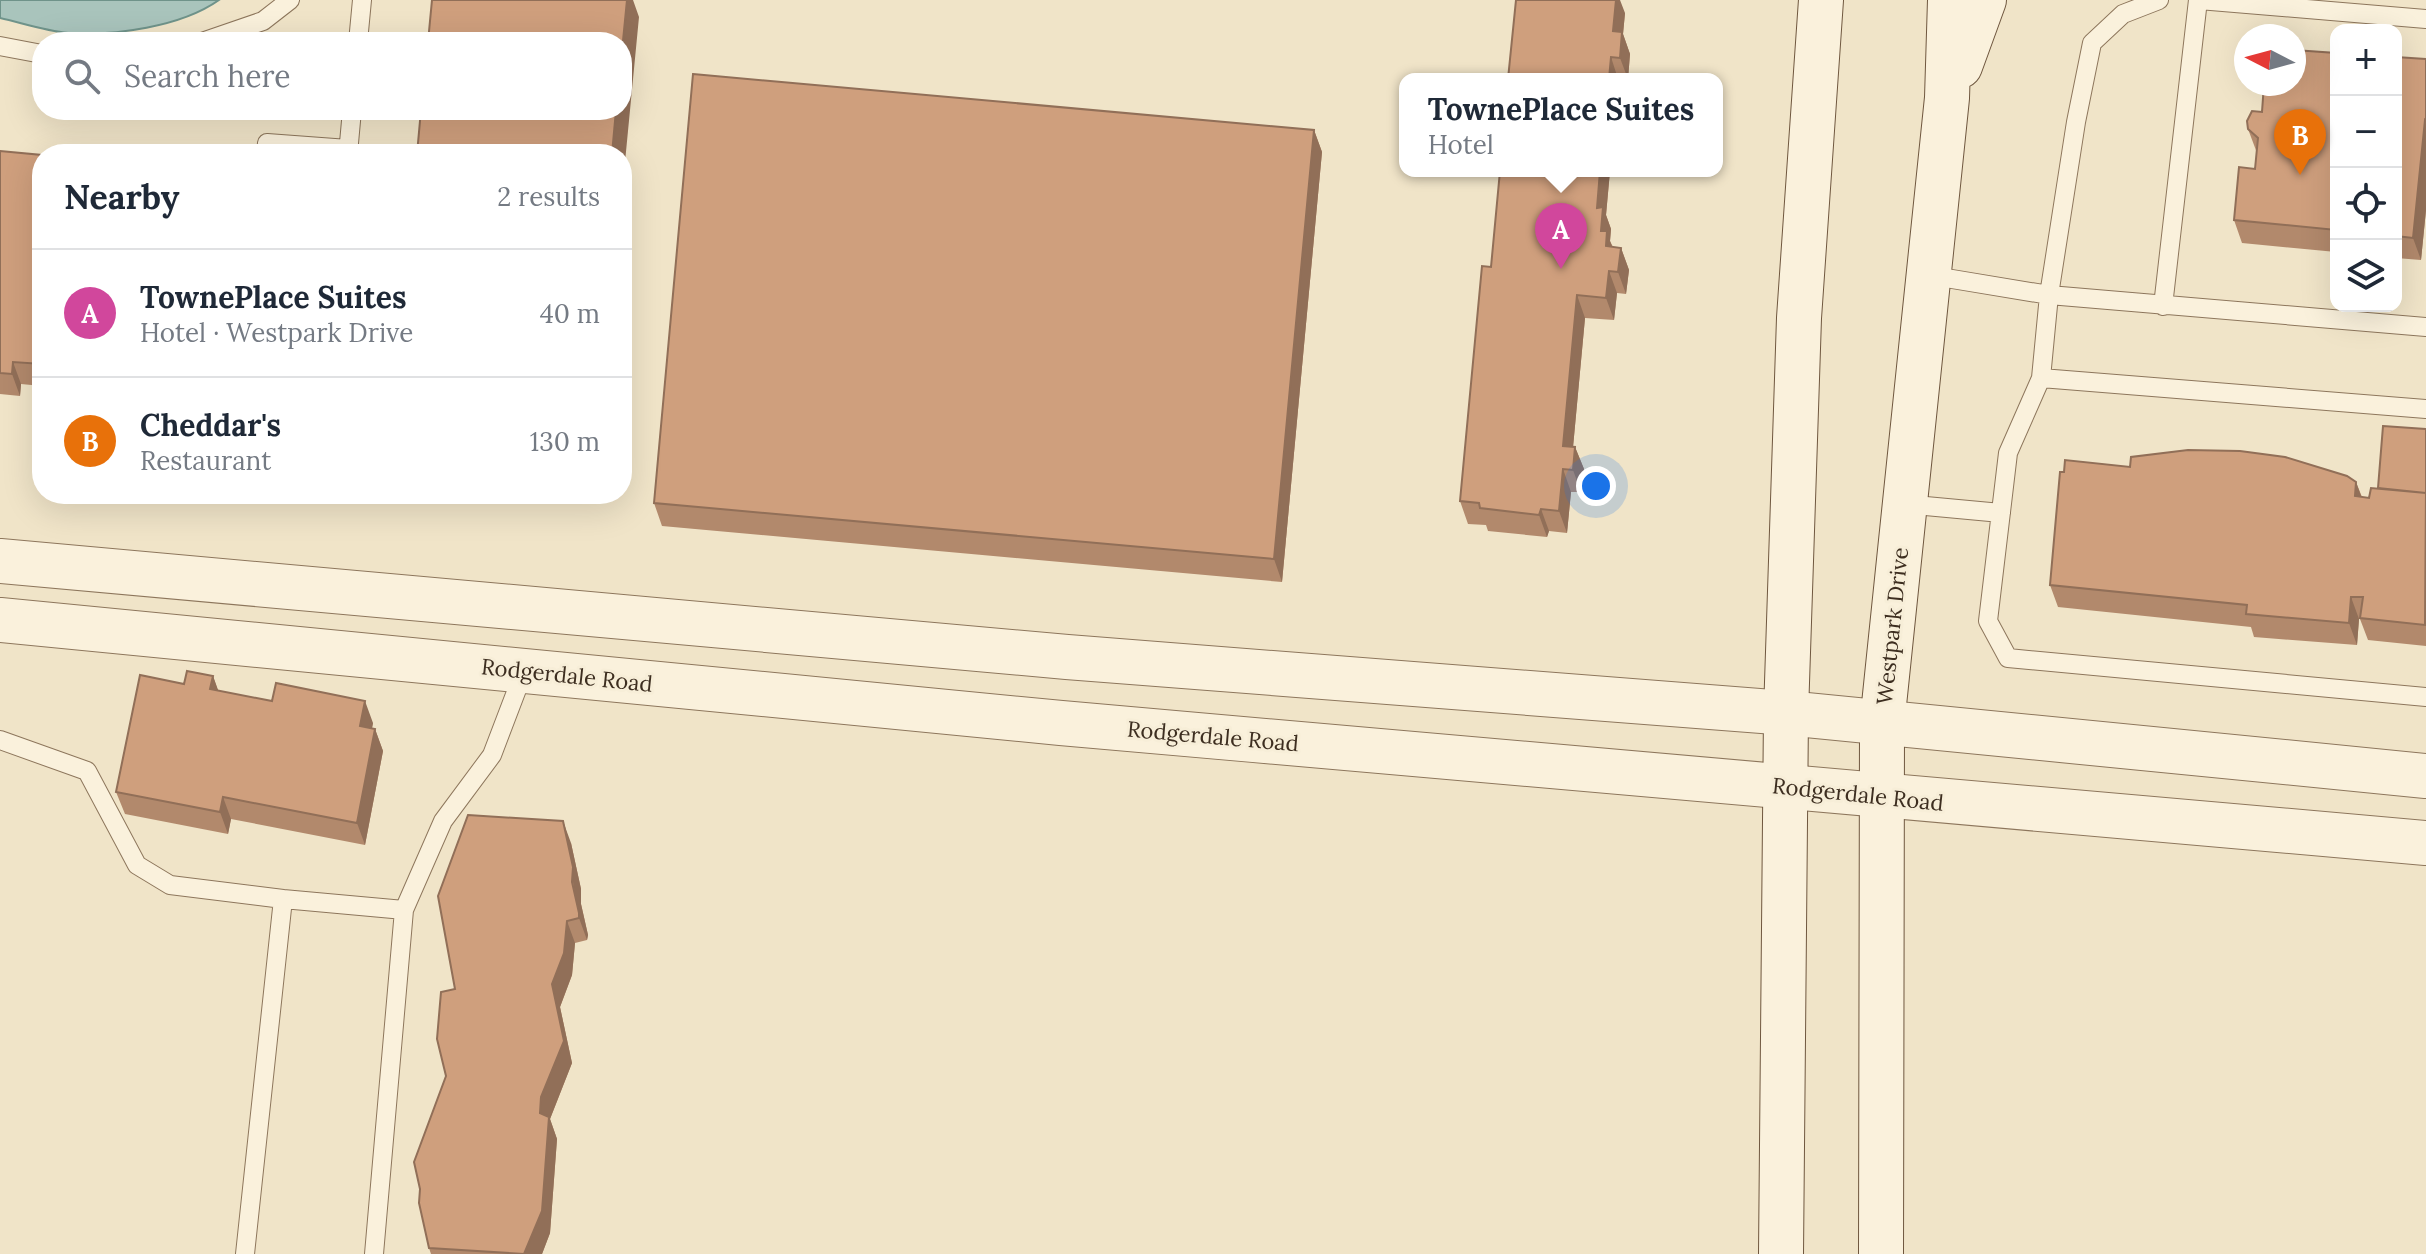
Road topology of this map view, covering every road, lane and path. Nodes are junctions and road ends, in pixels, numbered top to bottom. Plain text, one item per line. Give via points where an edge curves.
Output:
1 (290, 0) edge
2 (362, 0) edge
3 (1821, 0) edge
4 (1950, 0) edge
5 (1984, 0) edge
6 (2159, 0) edge
7 (2199, 0) edge
8 (2426, 19) edge
9 (231, 32) edge
10 (359, 32) edge
11 (0, 46) edge
12 (32, 52) edge
13 (1947, 98) junction
14 (351, 120) edge
15 (349, 144) edge
16 (1928, 275) junction
17 (2049, 295) junction
18 (2163, 306) junction
19 (2426, 327) edge
20 (2041, 378) junction
21 (2426, 409) edge
22 (1904, 504) junction
23 (2001, 513) junction
24 (0, 561) edge
25 (530, 609) junction
26 (0, 620) edge
27 (1067, 657) junction
28 (524, 671) junction
29 (2426, 697) edge
30 (1786, 713) junction
31 (1061, 723) junction
32 (1882, 724) junction
33 (0, 740) edge
34 (2426, 776) edge
35 (1786, 787) junction
36 (1882, 797) junction
37 (2426, 843) edge
38 (283, 899) junction
39 (404, 910) junction
40 (245, 1254) edge
41 (374, 1254) edge
42 (1781, 1254) edge
43 (1881, 1254) edge

1 - 9 lane via 263,21
2 - 10 lane
3 - 30 street via 1799,318
4 - 13 street, Westpark Drive
5 - 13 street
6 - 17 lane via 2123,14 2092,43
7 - 8 lane
7 - 18 lane
11 - 12 lane
13 - 16 street, Westpark Drive
14 - 15 lane
16 - 17 lane
16 - 22 street, Westpark Drive
17 - 18 lane
17 - 20 lane
18 - 19 lane
20 - 21 lane
20 - 23 lane via 2008,453
22 - 23 lane
22 - 32 street, Westpark Drive
23 - 29 lane via 1988,621 2008,658
24 - 25 street
25 - 27 street
25 - 28 street
26 - 28 street, Rodgerdale Road
27 - 30 street
27 - 31 street
28 - 31 street, Rodgerdale Road
28 - 39 lane via 492,755 443,821
30 - 32 street
30 - 35 street
31 - 35 street, Rodgerdale Road
32 - 34 street
32 - 36 street, Westpark Drive
33 - 38 lane via 87,771 137,865 170,885
35 - 36 street, Rodgerdale Road
35 - 42 street
36 - 37 street, Rodgerdale Road
36 - 43 street, Westpark Drive
38 - 39 lane
38 - 40 lane
39 - 41 lane

